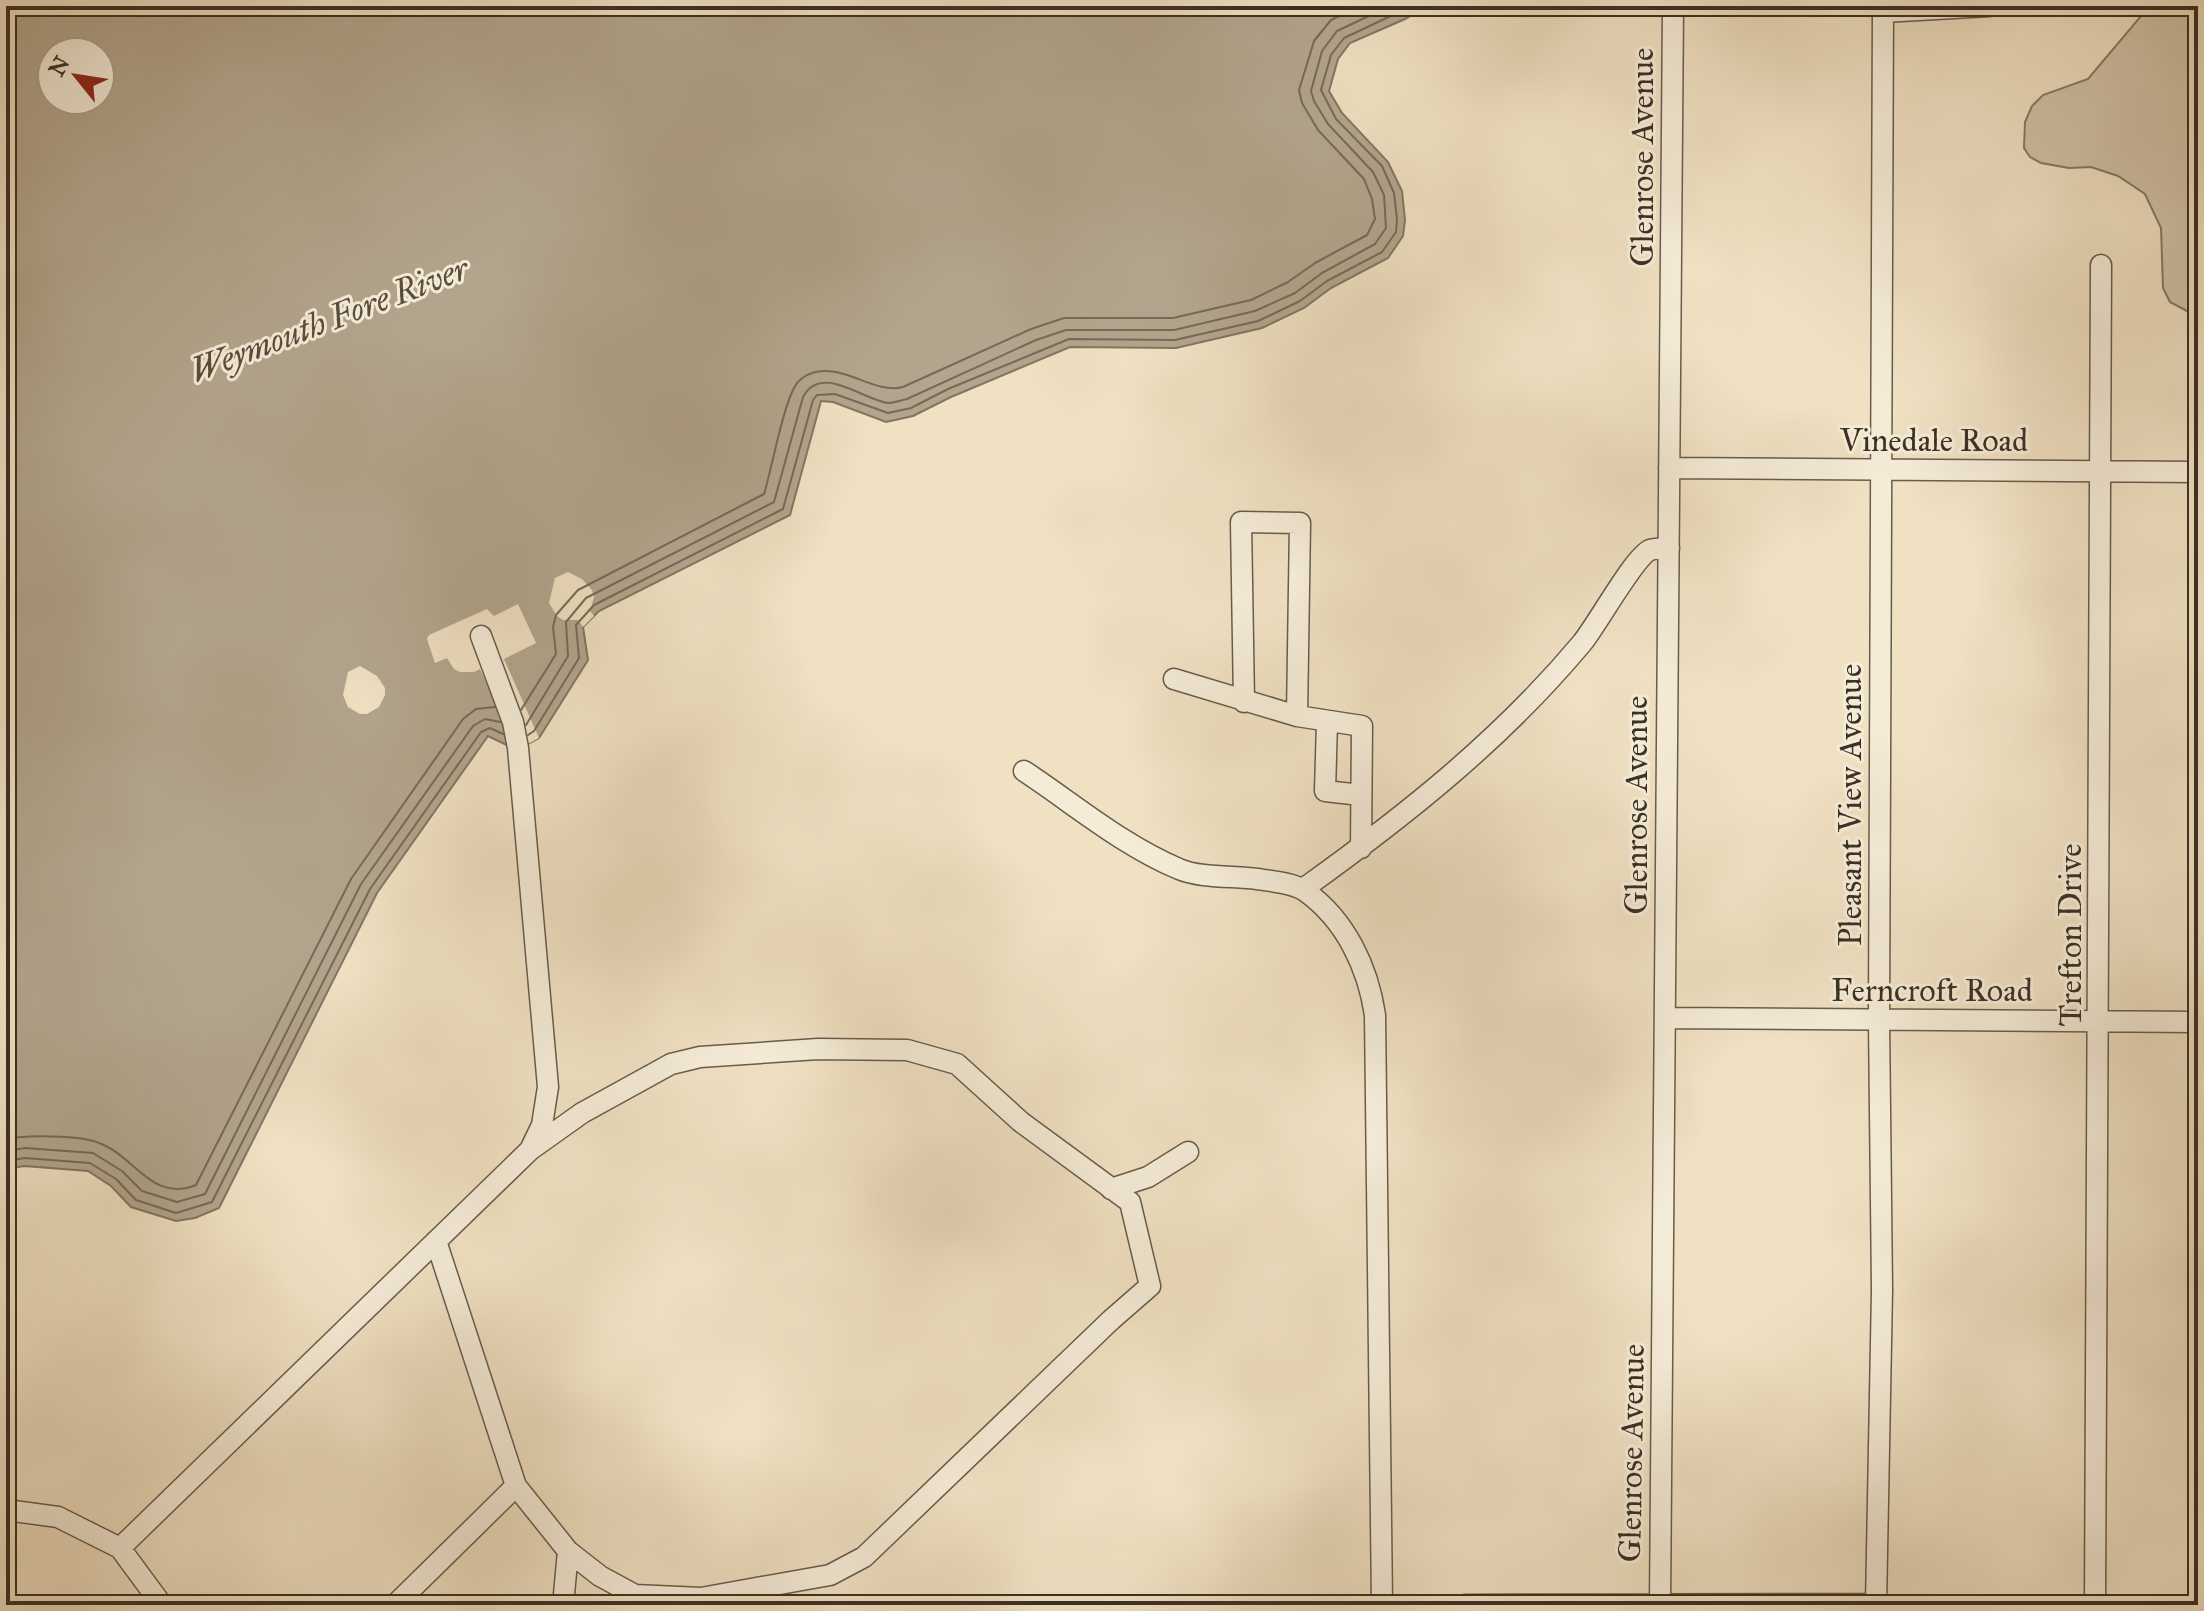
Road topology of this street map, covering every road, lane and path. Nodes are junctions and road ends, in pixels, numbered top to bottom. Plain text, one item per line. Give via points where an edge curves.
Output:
1 (1673, 6) edge
2 (1989, 6) edge
3 (1883, 9) edge
4 (2101, 265) dead end
5 (1669, 468) junction
6 (2101, 470) junction
7 (1882, 471) junction
8 (2198, 472) edge
9 (1669, 548) junction
10 (481, 636) dead end
11 (1174, 679) dead end
12 (1244, 702) junction
13 (1297, 716) junction
14 (1327, 722) junction
15 (1024, 771) dead end
16 (1361, 795) junction
17 (1361, 848) junction
18 (1303, 889) junction
19 (1665, 1018) junction
20 (1879, 1020) junction
21 (2099, 1021) junction
22 (2198, 1022) edge
23 (530, 1150) junction
24 (1188, 1152) dead end
25 (1111, 1189) junction
26 (436, 1241) junction
27 (516, 1486) junction
28 (6, 1510) edge
29 (120, 1548) junction
30 (568, 1551) junction
31 (628, 1600) edge
32 (1660, 1604) edge
33 (1876, 1604) edge
34 (162, 1605) edge
35 (395, 1605) edge
36 (563, 1605) edge
37 (1382, 1605) edge
38 (1465, 1605) edge
39 (2095, 1605) edge

1 - 5 street, Glenrose Avenue
2 - 3 street
3 - 7 street, Pleasant View Avenue
4 - 6 street, Trefton Drive
5 - 7 street, Vinedale Road
5 - 9 street, Glenrose Avenue
6 - 7 street, Vinedale Road
6 - 8 street, Vinedale Road
6 - 21 street, Trefton Drive
7 - 20 street, Pleasant View Avenue
9 - 17 street via 1654,549 1640,559 1587,637 1509,723
9 - 19 street, Glenrose Avenue
10 - 23 street via 518,748 548,1087 542,1125
11 - 12 street
12 - 13 street
12 - 13 street via 1241,522 1300,523
13 - 14 street
14 - 16 street via 1362,726
14 - 16 street via 1325,791
15 - 18 street via 1120,838 1181,871
16 - 17 street
17 - 18 street
18 - 37 street via 1344,932 1361,960 1375,1015
19 - 20 street, Ferncroft Road
19 - 32 street, Glenrose Avenue
20 - 21 street, Ferncroft Road
20 - 33 street, Pleasant View Avenue via 1882,1290
21 - 22 street, Ferncroft Road
21 - 39 street, Trefton Drive
23 - 25 street via 582,1113 671,1064 700,1057 818,1049 907,1050 957,1064 1021,1122
23 - 26 street
24 - 25 street via 1148,1177
25 - 31 street via 1130,1202 1150,1286 864,1557 830,1575 701,1598
26 - 27 street
26 - 29 street
27 - 30 street
27 - 35 street
28 - 29 street via 58,1517
29 - 34 street
30 - 31 street
30 - 36 street
32 - 33 street
32 - 38 street

